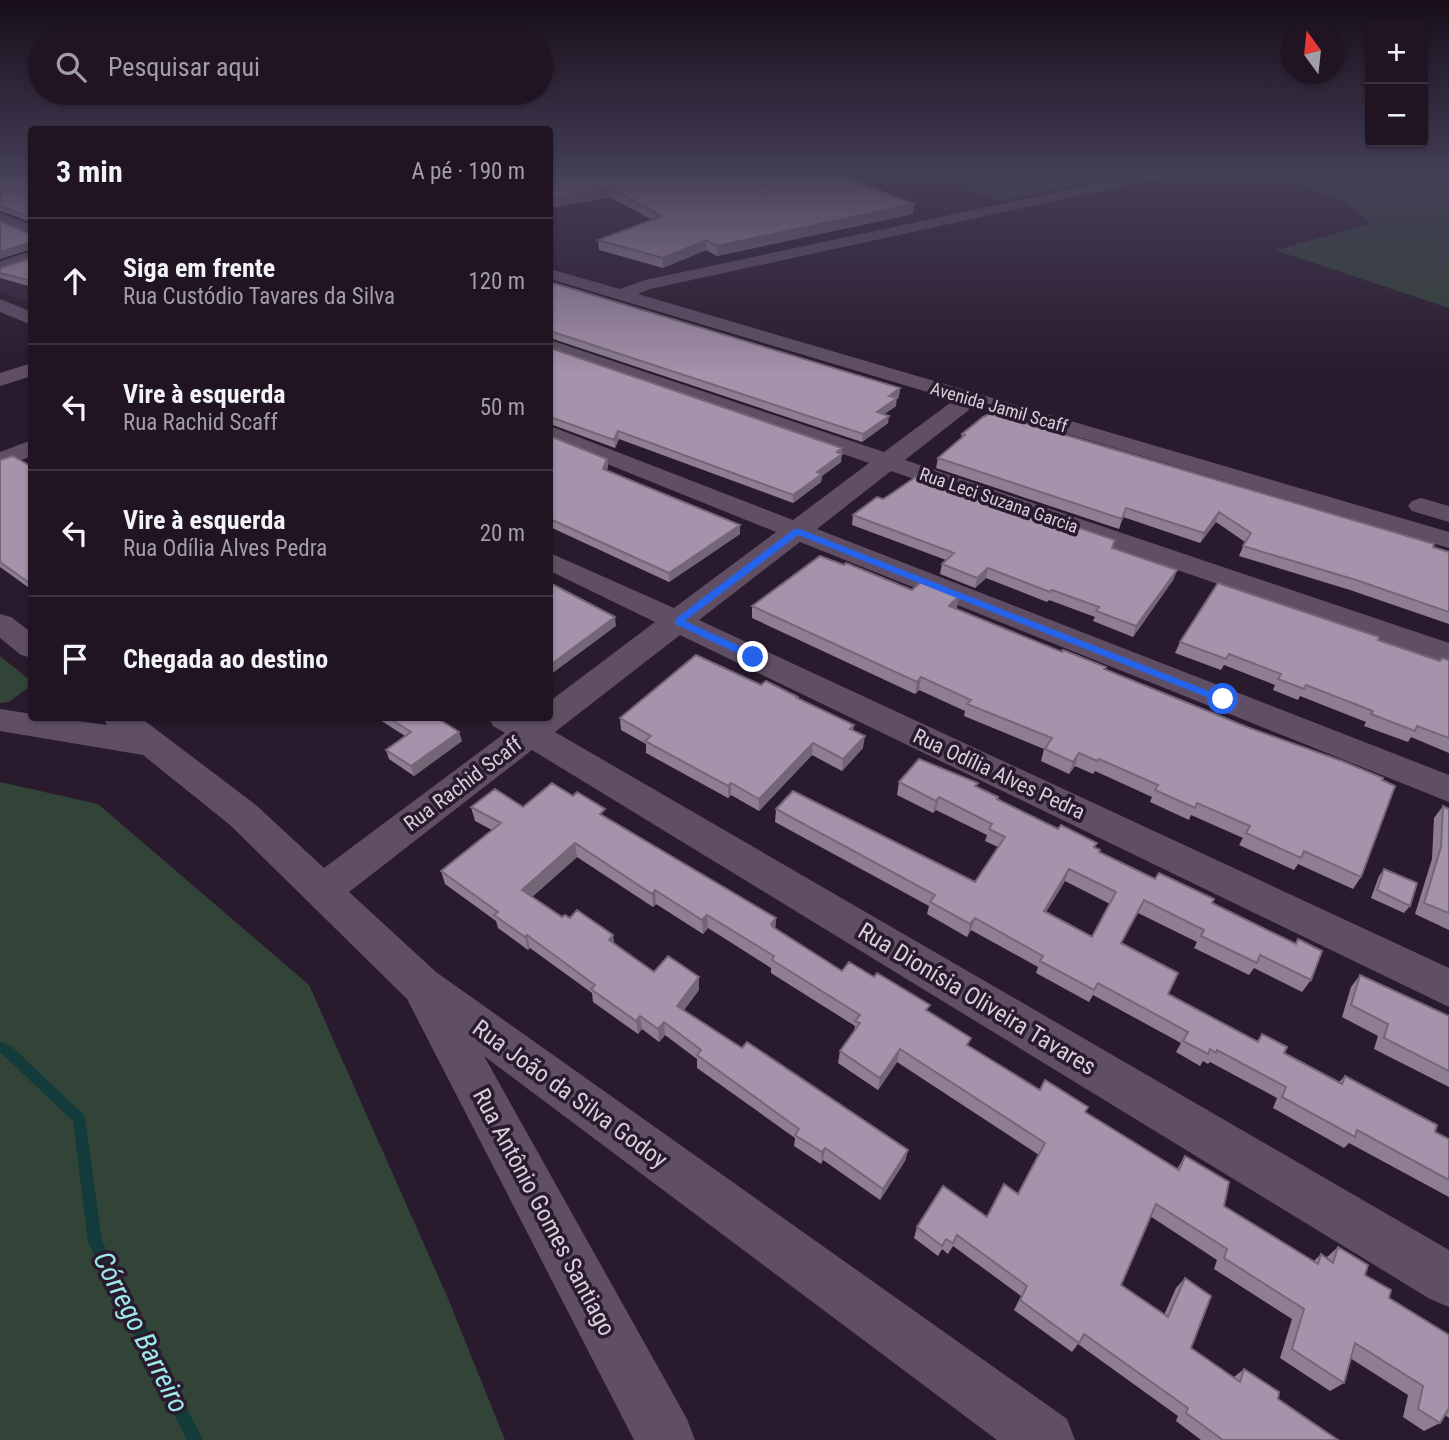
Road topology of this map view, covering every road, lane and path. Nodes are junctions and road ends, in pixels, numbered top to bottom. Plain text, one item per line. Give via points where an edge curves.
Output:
1 (853, 240) edge
2 (553, 257) edge
3 (28, 258) edge
4 (0, 267) edge
5 (553, 275) edge
6 (645, 285) junction
7 (621, 295) junction
8 (0, 305) edge
9 (28, 317) edge
10 (553, 347) edge
11 (28, 370) edge
12 (0, 380) edge
13 (971, 398) junction
14 (553, 434) edge
15 (28, 449) edge
16 (0, 461) edge
17 (887, 462) junction
18 (1421, 506) dead end
19 (1449, 514) edge
20 (797, 531) junction
21 (1449, 540) edge
22 (553, 562) edge
23 (678, 621) junction
24 (0, 623) edge
25 (28, 645) edge
26 (1449, 654) edge
27 (553, 702) edge
28 (0, 720) edge
29 (518, 725) edge
30 (136, 731) edge
31 (1449, 789) edge
32 (322, 891) junction
33 (421, 985) junction
34 (1449, 988) edge
35 (1449, 1280) edge
36 (666, 1440) edge
37 (1046, 1440) edge

1 - 6 street
2 - 6 street
3 - 4 street
5 - 7 street, Avenida Jamil Scaff
6 - 7 street
7 - 13 street, Avenida Jamil Scaff
8 - 9 street
10 - 17 street, Rua Leci Suzana Garcia
11 - 12 street
13 - 17 street, Rua Rachid Scaff
13 - 21 street, Avenida Jamil Scaff
14 - 20 street
15 - 16 street
17 - 20 street, Rua Rachid Scaff
17 - 26 street, Rua Leci Suzana Garcia
18 - 19 street
20 - 23 street, Rua Rachid Scaff
20 - 31 street
22 - 23 street, Rua Odília Alves Pedra
23 - 27 street, Rua Rachid Scaff
23 - 34 street, Rua Odília Alves Pedra
24 - 25 street
28 - 30 street
29 - 32 street, Rua Rachid Scaff
29 - 35 street, Rua Dionísia Oliveira Tavares
30 - 32 street, Rua João da Silva Godoy via 243,815
32 - 33 street, Rua João da Silva Godoy
33 - 36 street, Rua Antônio Gomes Santiago
33 - 37 street, Rua João da Silva Godoy

